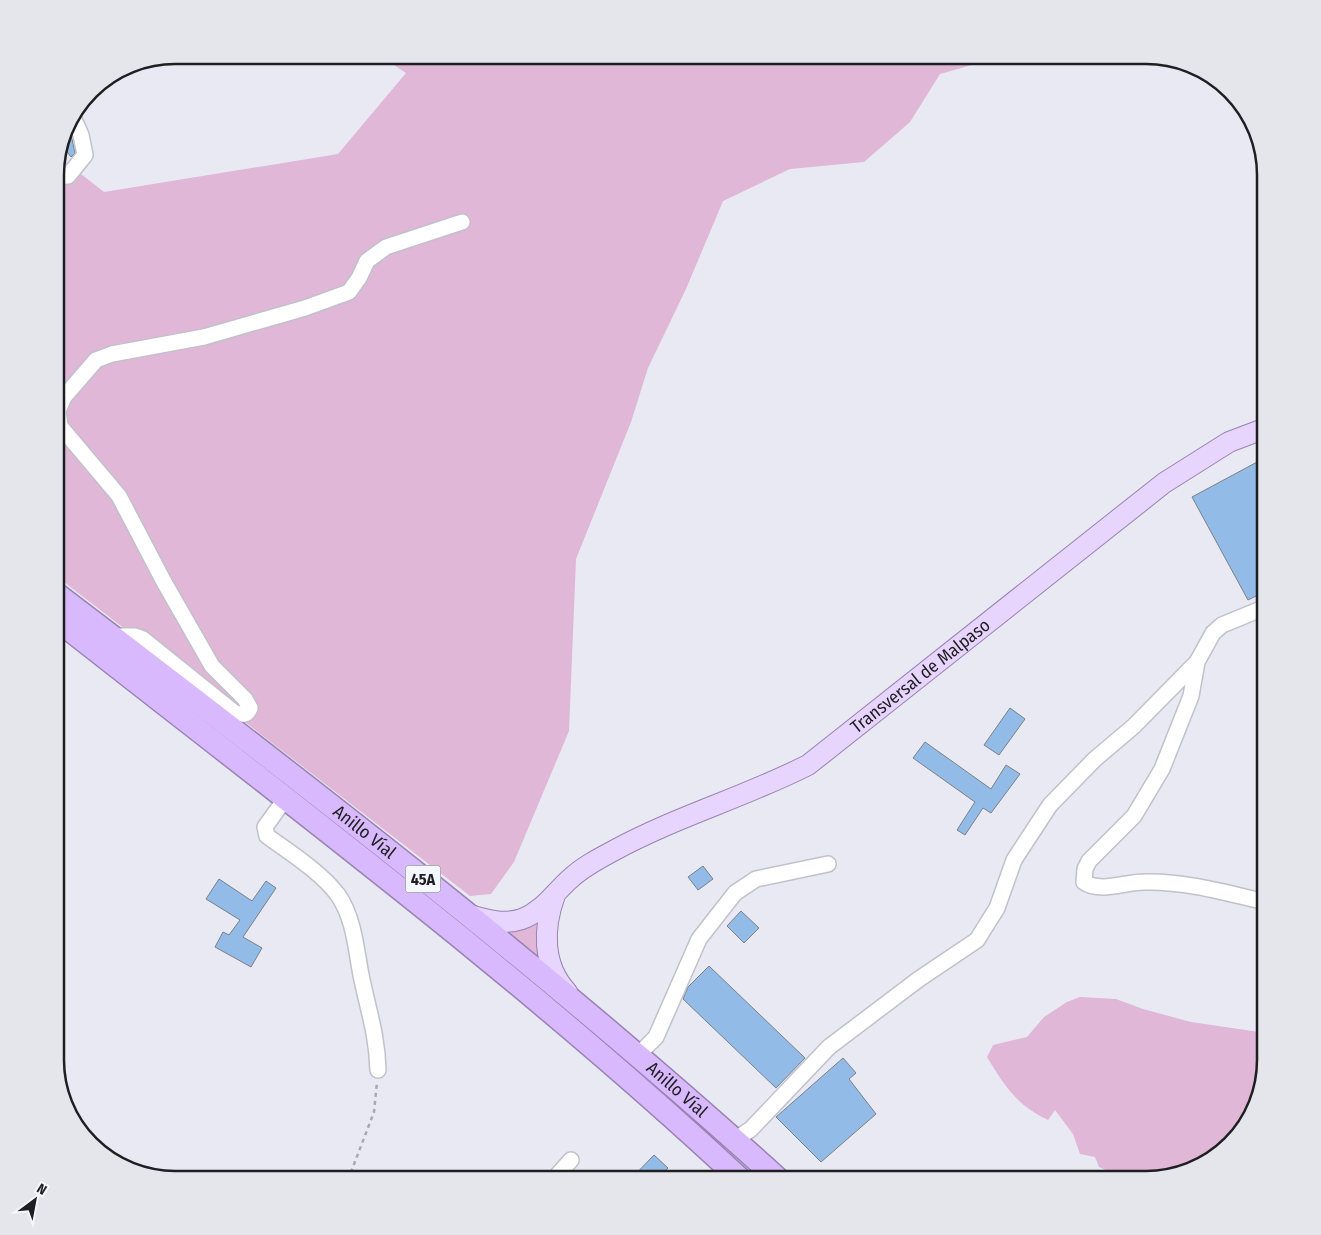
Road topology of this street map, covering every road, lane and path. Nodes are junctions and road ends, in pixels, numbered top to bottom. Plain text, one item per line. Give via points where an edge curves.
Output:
1 (76, 124) edge
2 (64, 176) edge
3 (462, 222) dead end
4 (64, 397) edge
5 (64, 431) edge
6 (1257, 431) edge
7 (64, 600) edge
8 (1257, 611) edge
9 (64, 625) edge
10 (113, 636) junction
11 (1197, 662) junction
12 (285, 799) junction
13 (828, 864) dead end
14 (556, 893) junction
15 (1257, 900) dead end
16 (468, 914) junction
17 (576, 1002) junction
18 (637, 1056) junction
19 (378, 1070) joint
20 (735, 1140) junction
21 (571, 1160) dead end
22 (351, 1171) edge
23 (561, 1171) edge
24 (731, 1171) edge
25 (769, 1171) edge

1 - 2 lane via 85,155 68,176
3 - 4 lane via 386,246 366,261 360,278 349,292 204,337 112,354 96,360
5 - 10 lane via 119,496 212,666 245,699 250,708 248,713 235,713 143,639
6 - 14 main road, Transversal de Malpaso via 1229,442 1164,482 808,765 615,850 584,868
7 - 10 highway, Anillo Víal / 45A
8 - 11 lane via 1222,625 1213,633
9 - 12 highway, Anillo Víal / 45A
10 - 16 highway, Anillo Víal / 45A
11 - 15 lane via 1191,696 1162,769 1134,816 1089,861 1084,869 1084,882 1091,886 1137,882 1172,884
11 - 20 lane via 1050,806 1014,860 997,908 976,940 830,1047 751,1129
12 - 19 lane via 265,827 267,836 305,863 338,895 352,928 377,1041
12 - 24 highway, Anillo Víal / 45A via 559,1018
13 - 18 lane via 756,879 735,894 700,939 656,1037
14 - 16 main road, Transversal de Malpaso via 533,914 519,920 488,921
14 - 17 main road via 546,931 547,951 562,987
16 - 17 highway, Anillo Víal / 45A
17 - 18 highway, Anillo Víal / 45A
18 - 20 highway, Anillo Víal / 45A
19 - 22 path via 374,1112
20 - 25 highway, Anillo Víal / 45A
21 - 23 lane

